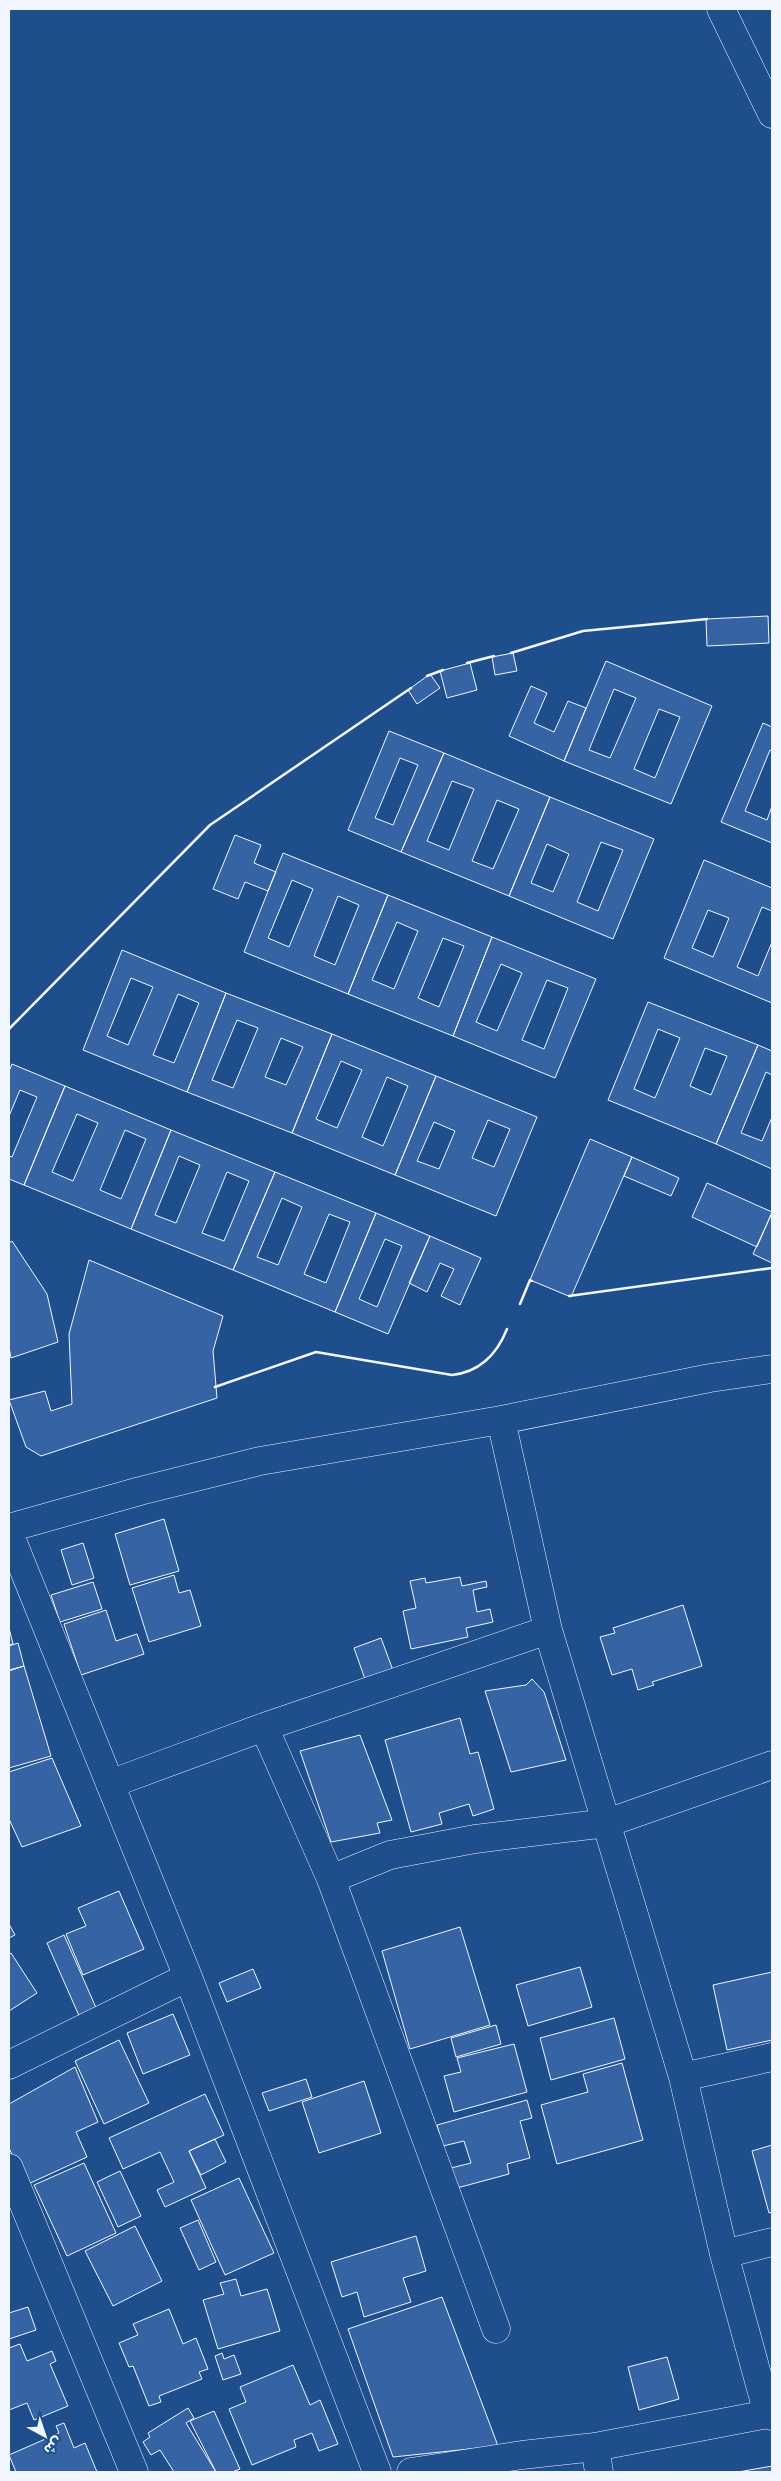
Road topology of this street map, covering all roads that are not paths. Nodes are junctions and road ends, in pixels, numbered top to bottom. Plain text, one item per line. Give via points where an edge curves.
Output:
1 (721, 9) edge
2 (772, 114) edge
3 (772, 1369) edge
4 (501, 1420) junction
5 (9, 1528) edge
6 (9, 1533) edge
7 (548, 1630) junction
8 (264, 1727) junction
9 (772, 1765) edge
10 (110, 1784) junction
11 (607, 1824) junction
12 (331, 1879) junction
13 (188, 1977) junction
14 (772, 2057) edge
15 (9, 2065) edge
16 (682, 2077) junction
17 (9, 2168) edge
18 (772, 2242) edge
19 (724, 2254) junction
20 (496, 2329) dead end
21 (770, 2415) edge
22 (597, 2460) edge
23 (134, 2472) edge
24 (377, 2472) edge
25 (411, 2472) edge

1 - 2 street
3 - 4 street via 710,1378
4 - 5 street via 260,1461
4 - 7 street
6 - 10 street
7 - 8 street
7 - 11 street
8 - 10 street
8 - 12 street
9 - 11 street
10 - 13 street
11 - 12 street via 475,1839 390,1855
11 - 16 street
12 - 20 street
13 - 15 street
13 - 24 street
14 - 16 street
16 - 19 street
17 - 23 street
18 - 19 street
19 - 21 street
21 - 22 street
22 - 25 street via 522,2455

